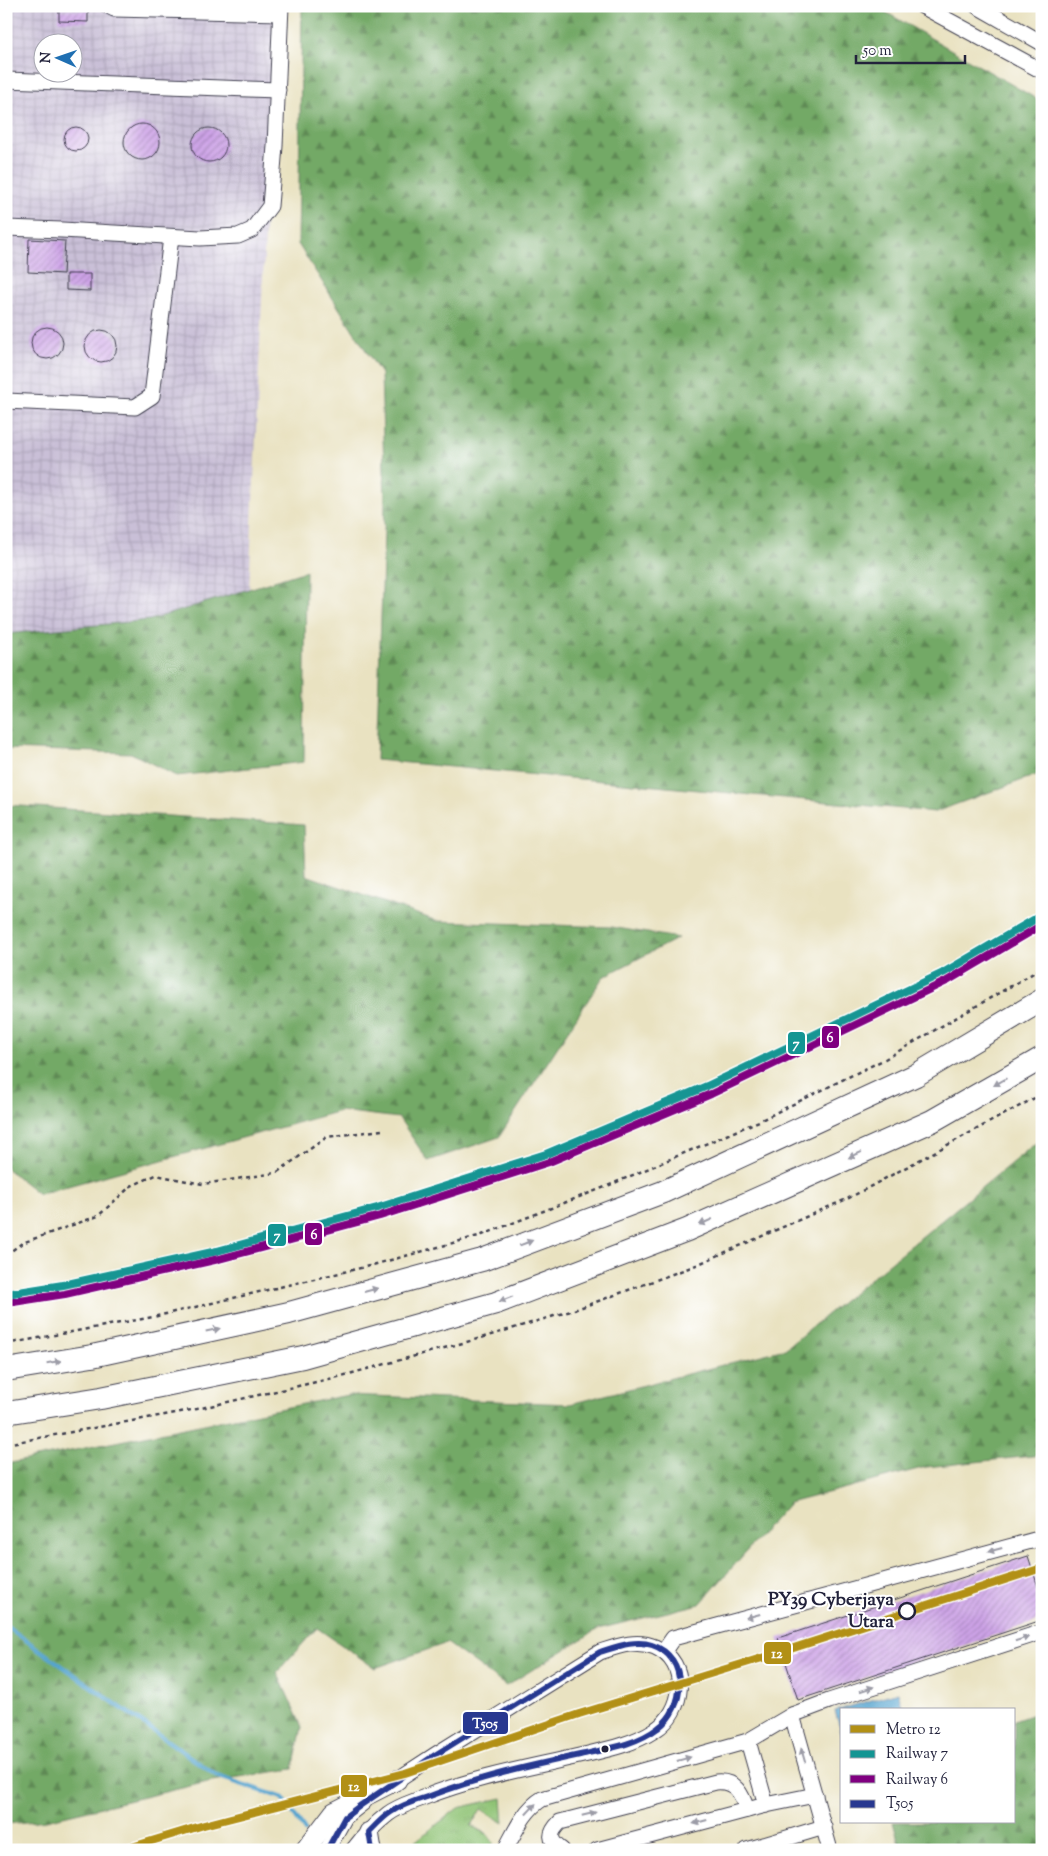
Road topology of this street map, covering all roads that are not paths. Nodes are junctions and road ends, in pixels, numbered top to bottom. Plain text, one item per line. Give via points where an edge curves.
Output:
1 (108, 6) edge
2 (922, 6) edge
3 (977, 6) edge
4 (281, 10) edge
5 (1042, 43) edge
6 (1042, 71) edge
7 (6, 80) edge
8 (278, 90) junction
9 (6, 228) edge
10 (171, 237) junction
11 (6, 401) edge
12 (1042, 1000) edge
13 (1042, 1058) edge
14 (6, 1370) edge
15 (6, 1413) edge
16 (1042, 1538) edge
17 (1042, 1632) edge
18 (664, 1651) junction
19 (792, 1714) junction
20 (748, 1741) junction
21 (397, 1780) junction
22 (815, 1795) junction
23 (766, 1805) junction
24 (747, 1810) junction
25 (824, 1827) junction
26 (370, 1841) edge
27 (306, 1850) edge
28 (327, 1850) edge
29 (353, 1850) edge
30 (505, 1850) edge
31 (562, 1850) edge
32 (598, 1850) edge
33 (747, 1850) edge
34 (830, 1850) edge

1 - 4 street via 114,9
2 - 6 street
3 - 5 street
4 - 8 street
7 - 8 street
8 - 10 street via 270,206 252,230 238,236
9 - 10 street
10 - 11 street via 152,396 135,407
14 -> 12 highway via 92,1356 289,1313 482,1260 663,1192 907,1080
13 -> 15 highway via 932,1121 687,1230 496,1303 303,1357 101,1398
16 -> 18 street via 674,1638
19 -> 17 street
18 - 21 street via 651,1645 629,1643 600,1652
18 - 26 street via 679,1677 680,1692 668,1721 654,1731 603,1750 444,1790 389,1813
19 - 20 street
22 -> 19 street
20 - 23 street
30 -> 20 street via 532,1805 542,1799
21 - 27 main road via 334,1812
21 - 28 street via 346,1818
22 - 23 street
22 - 25 street
23 - 24 street
31 -> 24 street via 551,1838 552,1829 560,1822 716,1782 733,1785 742,1795
24 -> 32 street
25 - 33 street
25 - 34 street
26 - 29 street

